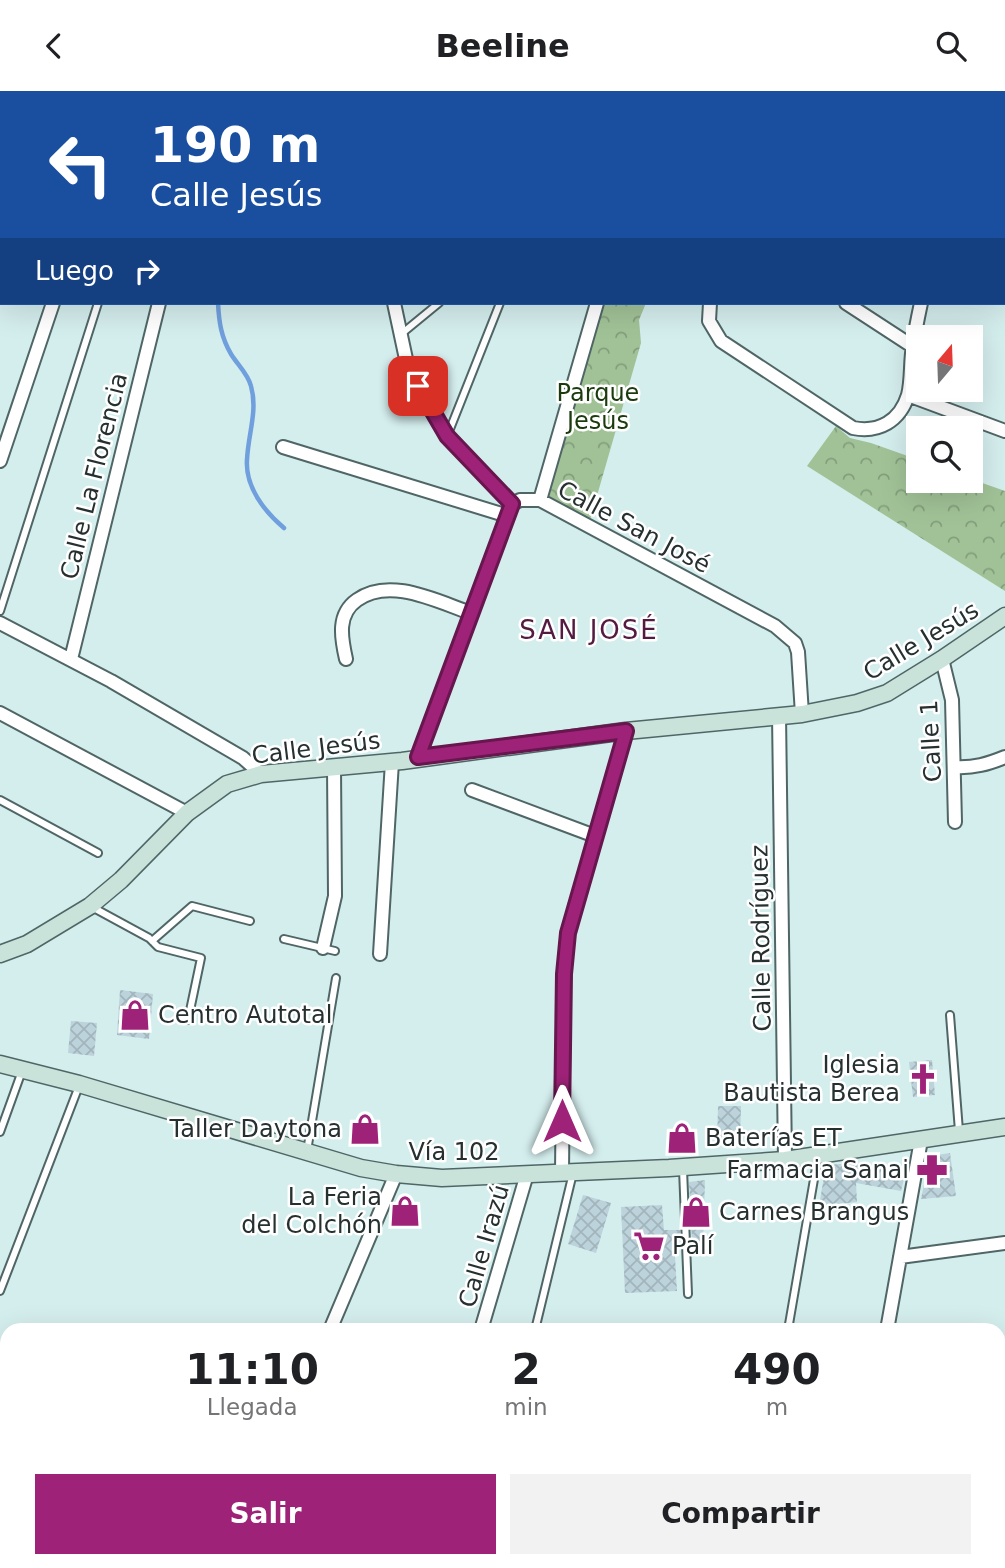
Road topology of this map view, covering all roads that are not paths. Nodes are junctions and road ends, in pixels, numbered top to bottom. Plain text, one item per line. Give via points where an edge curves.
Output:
1 (52, 305) edge
2 (97, 305) edge
3 (159, 305) edge
4 (394, 305) edge
5 (437, 305) edge
6 (499, 305) edge
7 (596, 305) edge
8 (710, 305) edge
9 (849, 305) edge
10 (921, 305) edge
11 (916, 325) edge
12 (400, 335) junction
13 (906, 342) edge
14 (906, 399) edge
15 (930, 403) edge
16 (1005, 431) edge
17 (447, 436) junction
18 (283, 447) dead end
19 (0, 461) edge
20 (540, 501) junction
21 (510, 510) junction
22 (0, 611) edge
23 (471, 613) junction
24 (1005, 616) edge
25 (0, 623) edge
26 (71, 659) junction
27 (346, 659) dead end
28 (942, 659) junction
29 (0, 713) edge
30 (803, 714) junction
31 (779, 715) junction
32 (626, 731) junction
33 (418, 757) junction
34 (1005, 757) edge
35 (392, 762) junction
36 (334, 767) junction
37 (955, 768) junction
38 (261, 774) junction
39 (472, 790) dead end
40 (0, 800) edge
41 (187, 813) junction
42 (955, 822) dead end
43 (595, 836) junction
44 (98, 853) dead end
45 (90, 906) junction
46 (250, 921) dead end
47 (284, 939) dead end
48 (152, 941) junction
49 (329, 949) joint
50 (0, 954) edge
51 (380, 954) dead end
52 (336, 978) dead end
53 (950, 1015) dead end
54 (187, 1020) dead end
55 (0, 1064) edge
56 (23, 1069) junction
57 (79, 1084) junction
58 (1005, 1126) edge
59 (0, 1132) edge
60 (959, 1133) junction
61 (921, 1140) junction
62 (307, 1151) junction
63 (818, 1155) junction
64 (785, 1160) junction
65 (683, 1167) junction
66 (568, 1173) junction
67 (396, 1174) junction
68 (527, 1174) junction
69 (1005, 1243) edge
70 (900, 1257) junction
71 (0, 1291) edge
72 (688, 1294) dead end
73 (333, 1323) edge
74 (483, 1323) edge
75 (536, 1323) edge
76 (789, 1323) edge
77 (888, 1323) edge

1 - 19 street
2 - 22 lane
3 - 26 street, Calle La Florencia
4 - 12 street
5 - 12 lane
6 - 17 lane
7 - 20 street
8 - 14 street via 709,321 720,341 853,428 868,431 889,423
9 - 13 street
10 - 11 street
12 - 17 street via 418,386
15 - 16 street
17 - 21 street
18 - 21 street
20 - 21 street, Calle San José via 520,500
20 - 30 street, Calle San José via 775,626 795,643 798,652
21 - 23 street
23 - 27 street via 410,593 376,591 351,604 344,614
23 - 33 street
24 - 28 street, Calle Jesús
25 - 26 street
26 - 38 street via 243,758
28 - 30 street, Calle Jesús via 887,693
28 - 37 street, Calle 1 via 952,700
29 - 41 street
30 - 31 street, Calle Jesús
31 - 32 street, Calle Jesús
31 - 64 street, Calle Rodríguez
32 - 33 street, Calle Jesús
32 - 43 street
33 - 35 street, Calle Jesús
34 - 37 street via 985,765
35 - 36 street, Calle Jesús
35 - 51 street
36 - 38 street, Calle Jesús
36 - 49 street via 335,896
37 - 42 street, Calle 1
38 - 41 street, Calle Jesús via 227,784
39 - 43 street
40 - 44 lane
41 - 45 street, Calle Jesús
43 - 66 street via 568,933 564,974
45 - 48 lane
45 - 50 street, Calle Jesús via 40,937
46 - 48 lane via 192,907
47 - 49 lane
48 - 54 lane via 166,951 201,958
52 - 62 lane
53 - 60 lane
55 - 56 street, Vía 102
56 - 57 street, Vía 102
56 - 59 lane
57 - 62 street, Vía 102
57 - 71 lane
58 - 60 street, Vía 102
60 - 61 street, Vía 102
61 - 63 street, Vía 102
61 - 70 street
62 - 67 street, Vía 102
63 - 64 street, Vía 102
63 - 76 lane
64 - 65 street, Vía 102
65 - 66 street, Vía 102
65 - 72 lane
66 - 68 street, Vía 102
66 - 75 lane
67 - 68 street, Vía 102 via 442,1178
67 - 73 street
68 - 74 street, Calle Irazú
69 - 70 street
70 - 77 street

